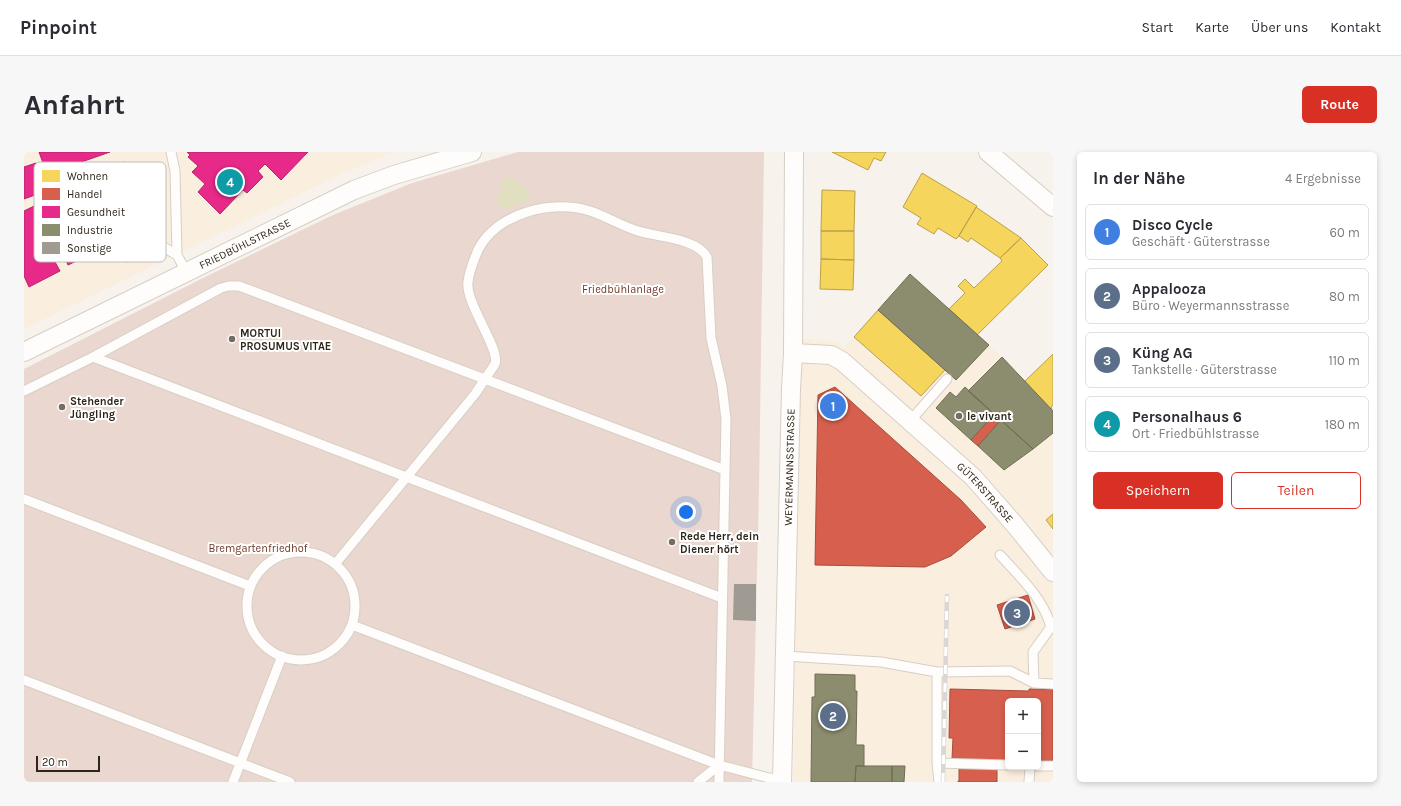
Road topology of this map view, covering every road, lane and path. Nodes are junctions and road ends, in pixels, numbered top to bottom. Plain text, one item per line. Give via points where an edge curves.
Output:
1 (171, 152) edge
2 (472, 152) edge
3 (794, 152) edge
4 (988, 152) edge
5 (1053, 207) edge
6 (166, 249) edge
7 (177, 255) junction
8 (187, 273) junction
9 (24, 352) edge
10 (793, 353) junction
11 (93, 357) junction
12 (947, 379) dead end
13 (485, 380) junction
14 (24, 391) edge
15 (910, 421) junction
16 (725, 470) junction
17 (407, 478) junction
18 (24, 499) edge
19 (1000, 554) dead end
20 (336, 563) junction
21 (1053, 572) edge
22 (250, 586) junction
23 (722, 598) junction
24 (352, 625) junction
25 (282, 656) junction
26 (785, 656) junction
27 (937, 672) junction
28 (24, 680) edge
29 (1034, 683) junction
30 (1053, 684) edge
31 (241, 763) junction
32 (937, 763) junction
33 (1005, 765) edge
34 (719, 766) junction
35 (1041, 766) edge
36 (1053, 766) edge
37 (1030, 770) edge
38 (782, 780) edge
39 (234, 782) edge
40 (290, 782) edge
41 (698, 782) edge
42 (719, 782) edge
43 (939, 782) edge
44 (1029, 782) edge

1 - 7 lane via 175,171
2 - 8 street, FRIEDBÜHLSTRASSE via 394,175 354,190
3 - 10 street, WEYERMANNSSTRASSE
4 - 5 street
6 - 7 lane
7 - 8 lane
8 - 9 street, FRIEDBÜHLSTRASSE
10 - 15 street, GÜTERSTRASSE via 836,357
10 - 26 street, WEYERMANNSSTRASSE
11 - 13 lane via 221,288 239,286
11 - 14 lane
11 - 17 lane
12 - 15 lane
13 - 16 lane
13 - 16 lane via 496,361 467,283 478,252 494,229 511,219 536,210 555,206 576,207 638,231 684,242 701,250 706,258 711,338 725,405
13 - 17 lane
15 - 21 street, GÜTERSTRASSE via 982,486
16 - 23 lane
17 - 20 lane
17 - 23 lane
18 - 22 lane
19 - 29 lane via 1048,614 1051,627 1033,652
20 - 22 lane via 310,552 283,555 260,571
20 - 24 lane via 354,596
22 - 25 lane via 247,608 253,631 265,646
23 - 34 lane
24 - 25 lane via 343,639 327,652 311,659
24 - 34 lane
25 - 31 lane
26 - 27 lane via 881,662
26 - 38 street, WEYERMANNSSTRASSE
27 - 29 lane via 1010,671
27 - 32 lane
28 - 31 lane
29 - 30 lane
31 - 39 lane
31 - 40 lane
32 - 33 lane
32 - 43 lane
34 - 38 lane
34 - 41 lane
34 - 42 lane
35 - 36 lane
37 - 44 lane

